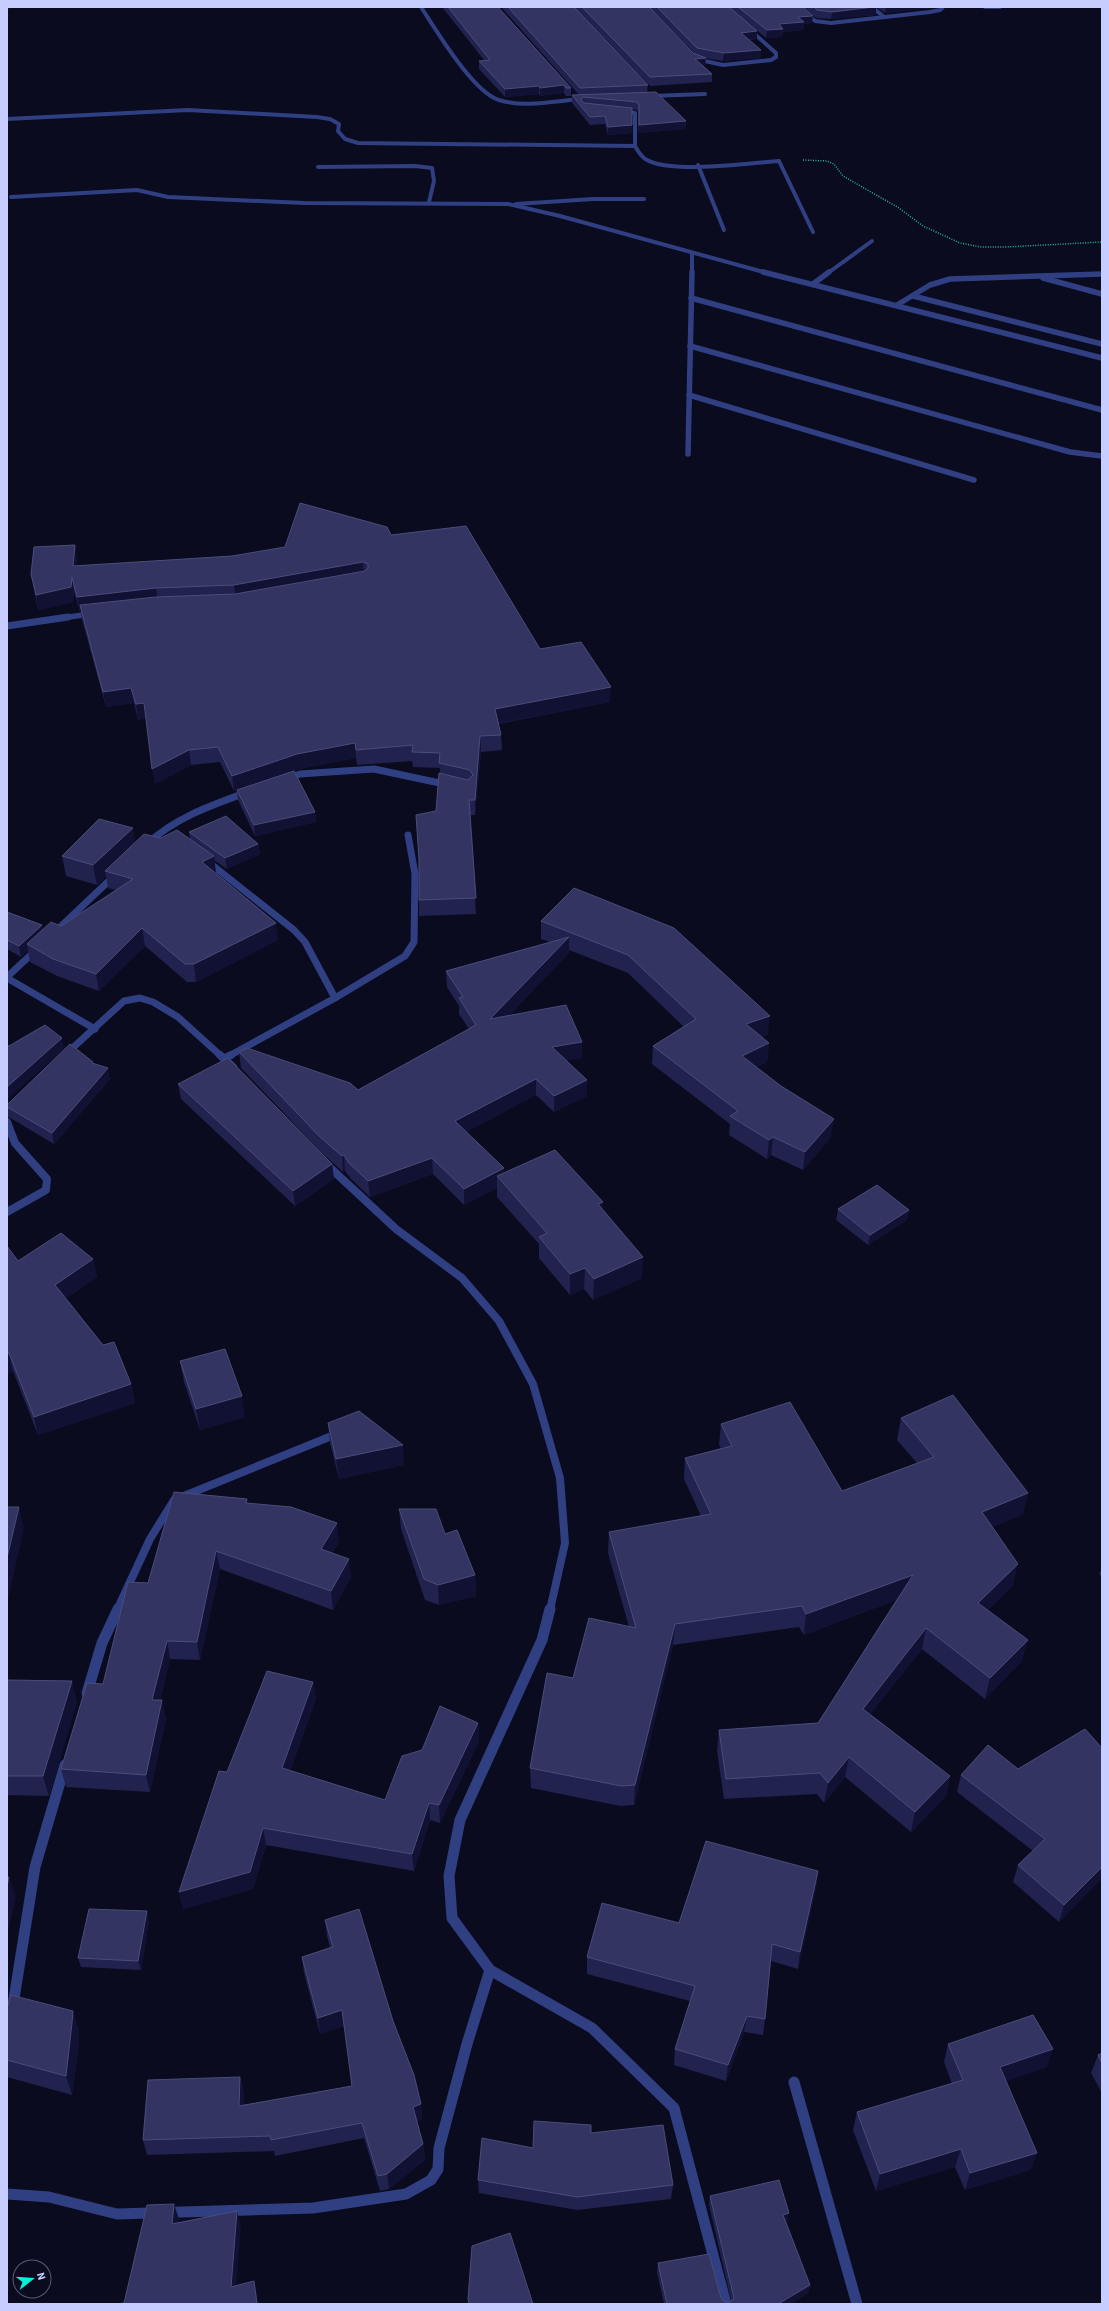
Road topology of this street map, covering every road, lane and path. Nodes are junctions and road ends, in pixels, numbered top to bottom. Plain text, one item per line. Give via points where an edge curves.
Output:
1 (421, 7) edge
2 (799, 7) edge
3 (872, 7) edge
4 (943, 7) edge
5 (985, 7) edge
6 (1000, 7) edge
7 (884, 17) junction
8 (746, 26) edge
9 (690, 53) edge
10 (650, 90) dead end
11 (573, 93) edge
12 (705, 94) dead end
13 (648, 96) edge
14 (656, 96) junction
15 (578, 99) junction
16 (586, 99) edge
17 (614, 110) edge
18 (7, 119) edge
19 (635, 146) junction
20 (779, 161) junction
21 (698, 165) junction
22 (318, 167) dead end
23 (9, 195) edge
24 (644, 199) dead end
25 (429, 202) junction
26 (8, 203) dead end
27 (508, 204) junction
28 (724, 230) dead end
29 (813, 232) dead end
30 (872, 241) dead end
31 (1102, 242) edge
32 (692, 253) junction
33 (1102, 274) edge
34 (1034, 276) junction
35 (813, 284) junction
36 (1102, 294) edge
37 (913, 296) junction
38 (691, 298) junction
39 (897, 305) junction
40 (1102, 344) edge
41 (690, 346) junction
42 (1102, 358) edge
43 (689, 395) junction
44 (1102, 410) edge
45 (688, 454) dead end
46 (1102, 456) edge
47 (974, 480) dead end
48 (101, 613) edge
49 (7, 626) edge
50 (278, 781) edge
51 (455, 786) edge
52 (255, 788) edge
53 (408, 836) dead end
54 (140, 851) edge
55 (200, 856) edge
56 (118, 872) edge
57 (51, 936) edge
58 (40, 946) edge
59 (7, 978) edge
60 (335, 998) junction
61 (95, 1029) junction
62 (225, 1058) junction
63 (60, 1059) edge
64 (241, 1076) edge
65 (7, 1122) edge
66 (318, 1157) edge
67 (7, 1212) edge
68 (345, 1431) edge
69 (84, 1703) edge
70 (68, 1755) edge
71 (490, 1970) junction
72 (10, 2015) edge
73 (794, 2082) dead end
74 (7, 2194) edge
75 (726, 2304) edge
76 (857, 2304) edge

1 - 15 street via 474,81 497,100 516,102
2 - 7 street via 815,21 825,23
3 - 7 street
4 - 7 street via 930,12
5 - 6 street
8 - 9 street via 776,53 776,57 771,60 719,66 705,64
10 - 14 street
11 - 15 street
12 - 14 street
13 - 14 street
15 - 16 street
17 - 19 street via 635,113
18 - 19 street via 188,110 317,117 339,124 338,131 345,139 358,143
19 - 21 street via 642,157 651,162
20 - 21 street
20 - 29 street
20 - 31 path via 827,161 834,164 843,176 899,208 923,226 960,243 981,247 1006,247
21 - 28 street
22 - 25 street via 432,168 434,181
23 - 25 street via 137,190 168,197 304,203
23 - 26 street
24 - 27 street
25 - 27 street
27 - 32 street
30 - 35 street
32 - 35 street
32 - 38 street
33 - 34 street
34 - 36 street
34 - 37 street via 950,279 930,285
35 - 39 street
37 - 39 street
37 - 40 street
38 - 41 street
38 - 44 street
39 - 42 street
41 - 43 street
41 - 46 street via 1070,452
43 - 45 street
43 - 47 street
48 - 49 street
50 - 51 street via 300,774 374,769
52 - 54 street via 206,808 166,831
53 - 60 street via 415,874 414,942 405,956
55 - 60 street via 294,930 305,942
56 - 57 street
58 - 59 street
59 - 61 street
60 - 62 street
61 - 62 street via 124,1001 142,998 177,1016
61 - 63 street
62 - 64 street
65 - 67 street via 15,1143 47,1179 48,1185 46,1190
66 - 71 street via 396,1229 462,1278 499,1322 533,1384 560,1478 565,1543 542,1640 460,1820 449,1876 452,1918
68 - 69 street via 174,1500 150,1539 102,1643
70 - 72 street via 35,1867
71 - 74 street via 439,2148 438,2169 431,2180 406,2194 313,2208 117,2214 49,2197
71 - 75 street via 592,2028 674,2108
73 - 76 street

